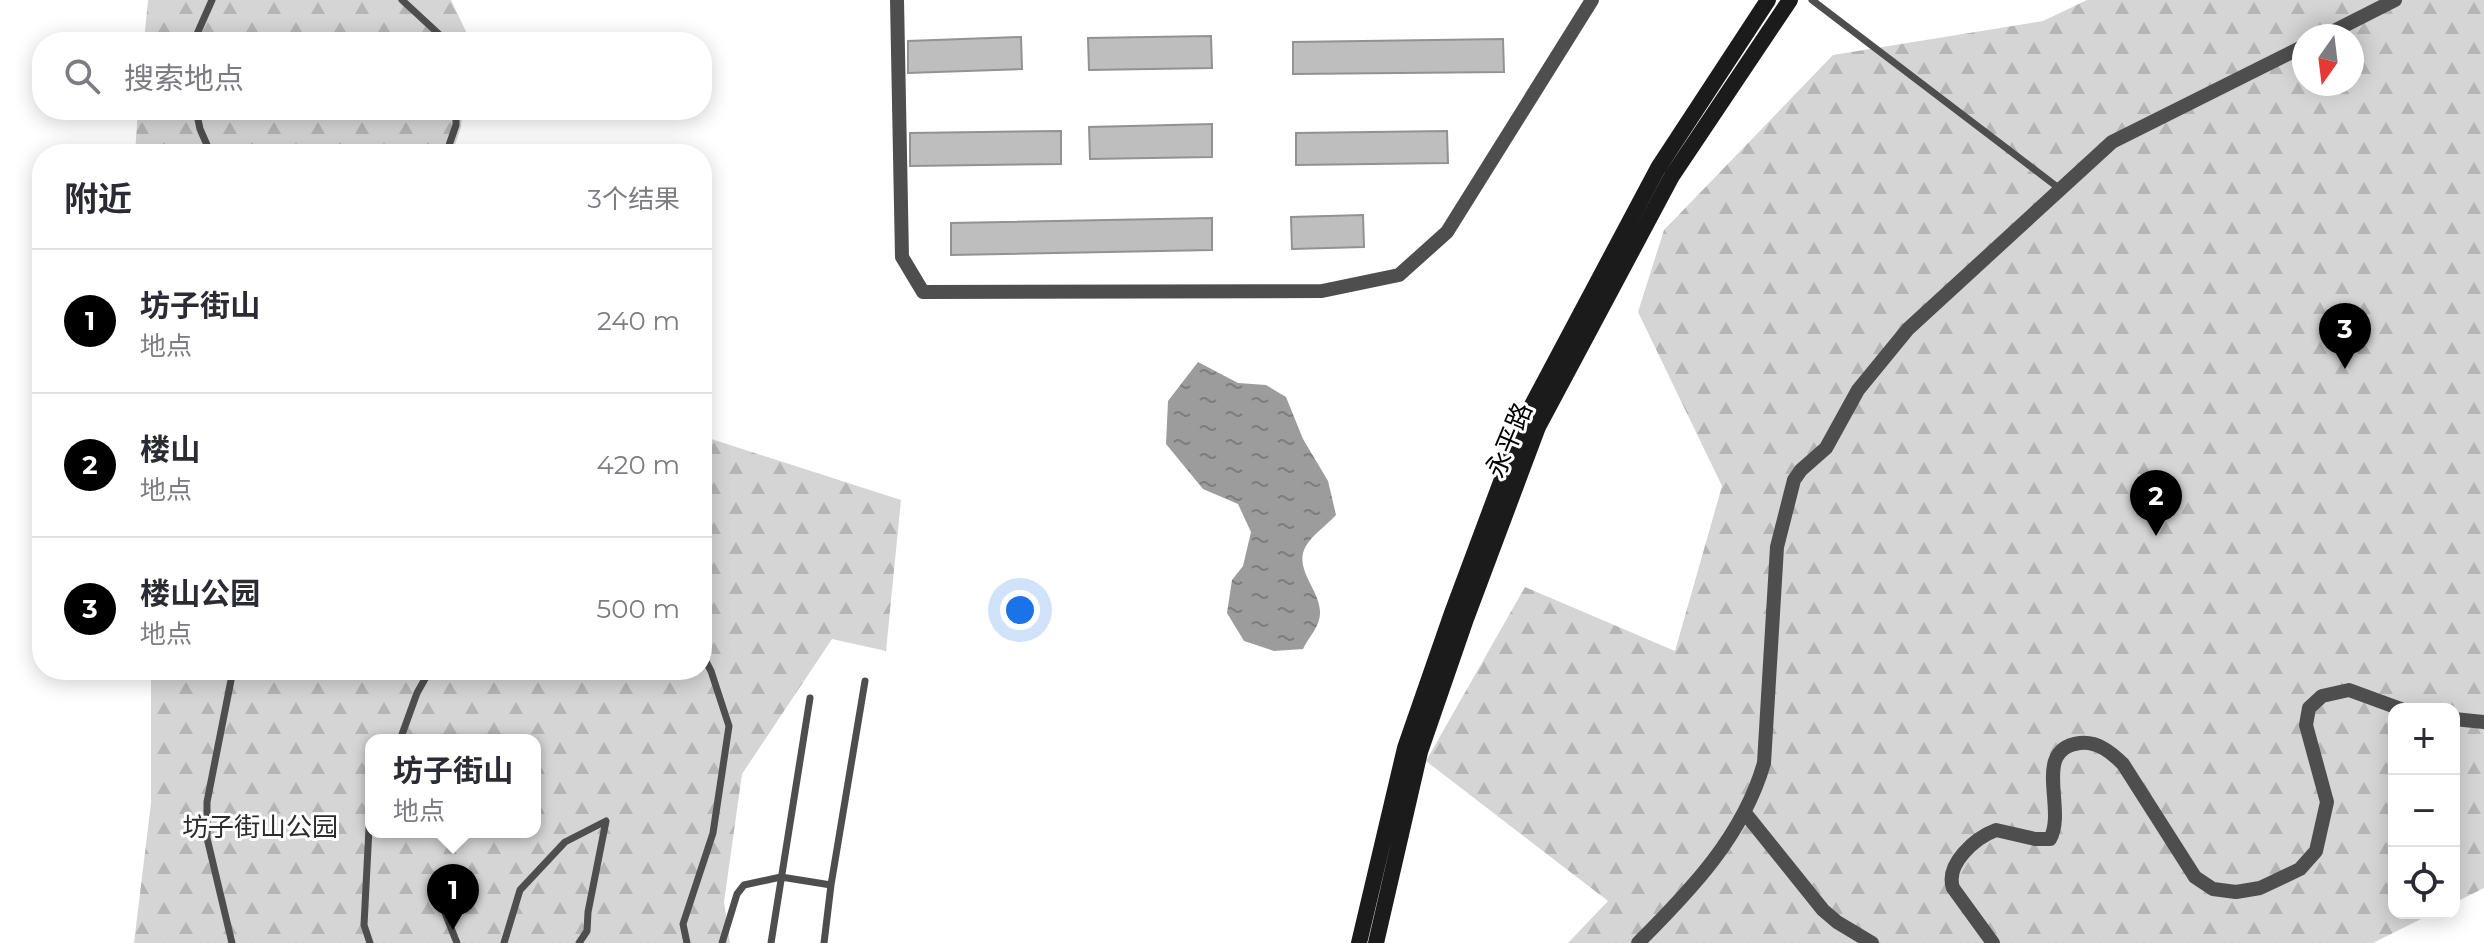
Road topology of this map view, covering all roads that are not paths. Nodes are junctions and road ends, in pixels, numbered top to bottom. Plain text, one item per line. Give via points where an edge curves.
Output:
1 (212, 0) edge
2 (402, 0) edge
3 (897, 0) edge
4 (1592, 0) edge
5 (1768, 0) edge
6 (1790, 0) edge
7 (1812, 0) edge
8 (2395, 0) edge
9 (2348, 24) edge
10 (198, 32) edge
11 (437, 32) edge
12 (2292, 52) edge
13 (198, 120) edge
14 (456, 120) edge
15 (207, 144) edge
16 (449, 144) edge
17 (2060, 189) junction
18 (712, 674) edge
19 (231, 680) edge
20 (424, 680) edge
21 (865, 681) dead end
22 (810, 698) dead end
23 (2388, 704) edge
24 (2460, 720) edge
25 (2484, 722) edge
26 (402, 734) edge
27 (1745, 813) junction
28 (368, 838) edge
29 (781, 877) junction
30 (434, 885) dead end
31 (831, 885) junction
32 (232, 943) edge
33 (370, 943) edge
34 (457, 943) edge
35 (504, 943) edge
36 (579, 943) edge
37 (687, 943) edge
38 (722, 943) edge
39 (771, 943) edge
40 (824, 943) edge
41 (1359, 943) edge
42 (1376, 943) edge
43 (1638, 943) edge
44 (1872, 943) edge
45 (1993, 943) edge

1 - 10 lane
2 - 11 lane
3 - 4 street via 902,257 923,292 1322,291 1399,275 1447,232
5 - 41 main road, 永平路 via 1658,168 1524,420 1405,748
6 - 42 main road, 永平路 via 1672,176 1538,427 1420,752
7 - 17 lane
8 - 9 street
12 - 17 street via 2112,142
13 - 15 lane
14 - 16 lane
17 - 27 street via 1908,329 1858,390 1826,448 1794,480 1777,547 1764,763
18 - 37 lane via 729,726 713,833 683,924
19 - 32 lane via 207,802 207,838
20 - 26 lane
21 - 31 lane
22 - 29 lane
23 - 45 street via 2349,690 2322,696 2309,708 2306,725 2327,802 2316,851 2300,869 2260,888 2236,892 2213,889 2195,877 2109,750 2086,742 2068,745 2056,756 2055,826 2050,839 1996,830 1971,845 1954,867 1953,888
24 - 25 street
27 - 43 street via 1693,888
27 - 44 street via 1823,910
28 - 33 lane via 364,925
29 - 31 lane
29 - 38 lane via 740,889
29 - 39 lane
30 - 34 lane
31 - 40 lane
35 - 36 lane via 520,890 565,842 606,821 587,931

